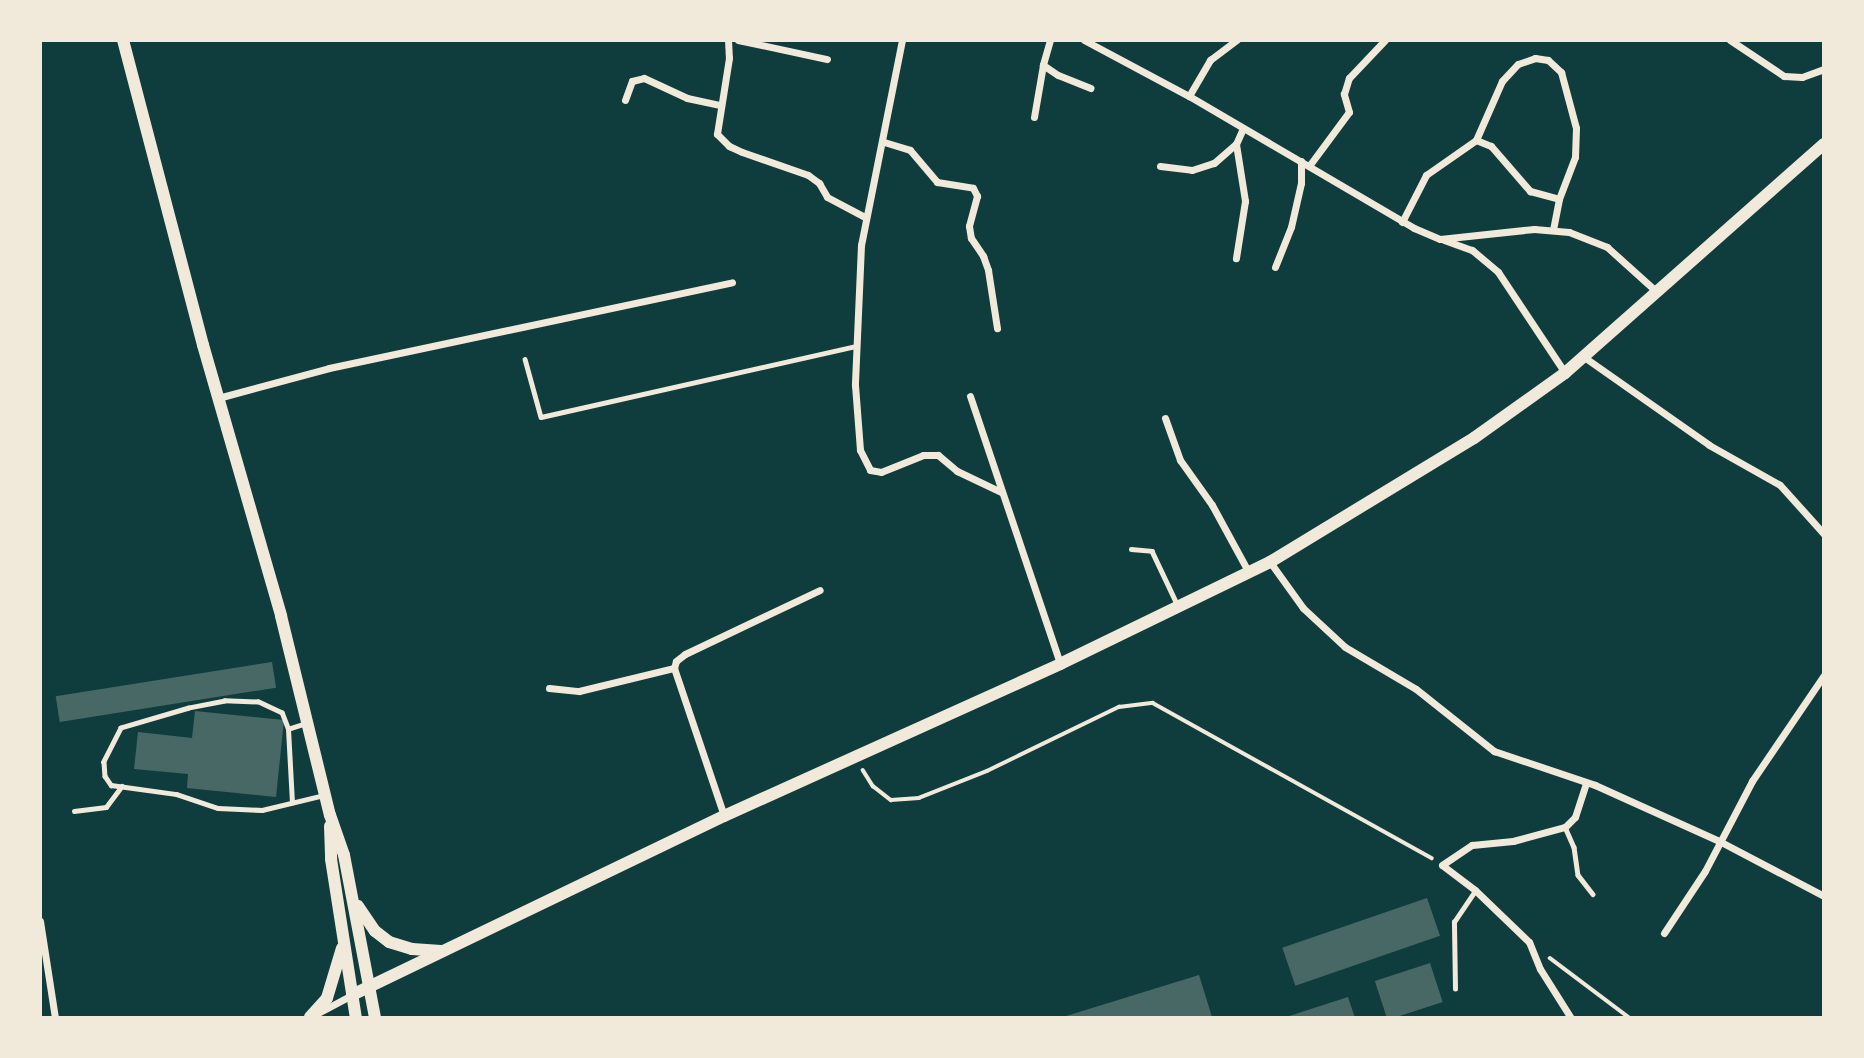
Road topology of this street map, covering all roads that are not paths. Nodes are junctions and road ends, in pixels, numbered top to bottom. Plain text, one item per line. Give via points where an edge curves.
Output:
1 (124, 40) edge
2 (728, 40) edge
3 (738, 40) edge
4 (902, 40) edge
5 (1050, 40) edge
6 (1084, 40) edge
7 (1237, 40) edge
8 (1385, 40) edge
9 (1730, 40) edge
10 (827, 59) dead end
11 (1043, 65) junction
12 (1824, 69) edge
13 (1091, 88) dead end
14 (1189, 96) junction
15 (625, 100) dead end
16 (720, 105) junction
17 (1034, 117) dead end
18 (1243, 128) junction
19 (1476, 140) junction
20 (884, 142) junction
21 (1236, 144) junction
22 (1824, 144) edge
23 (1305, 163) junction
24 (1160, 166) dead end
25 (1559, 199) junction
26 (865, 217) junction
27 (1402, 222) junction
28 (1553, 229) junction
29 (1440, 239) junction
30 (1237, 258) dead end
31 (1275, 267) dead end
32 (732, 282) dead end
33 (1657, 292) junction
34 (997, 328) dead end
35 (856, 346) junction
36 (1584, 357) junction
37 (525, 359) dead end
38 (1564, 373) junction
39 (971, 396) dead end
40 (218, 398) junction
41 (1166, 418) dead end
42 (1000, 492) junction
43 (1824, 534) edge
44 (1131, 550) dead end
45 (1270, 562) junction
46 (1250, 574) junction
47 (820, 590) dead end
48 (1179, 608) junction
49 (1060, 664) junction
50 (674, 668) junction
51 (1824, 675) edge
52 (550, 688) dead end
53 (308, 723) junction
54 (288, 729) junction
55 (1586, 783) junction
56 (122, 785) junction
57 (325, 794) junction
58 (292, 803) junction
59 (74, 811) dead end
60 (330, 816) junction
61 (724, 816) junction
62 (1565, 827) junction
63 (1721, 842) junction
64 (1475, 890) junction
65 (352, 893) junction
66 (1593, 894) dead end
67 (1824, 896) edge
68 (40, 921) edge
69 (1664, 933) dead end
70 (343, 941) junction
71 (441, 951) junction
72 (370, 986) junction
73 (1455, 989) dead end
74 (352, 995) junction
75 (310, 1017) edge
76 (55, 1018) edge
77 (356, 1018) edge
78 (375, 1018) edge
79 (1572, 1018) edge

1 - 40 main road
2 - 16 street
3 - 10 street
4 - 20 street
5 - 11 street
6 - 14 street
7 - 14 street via 1210,60
8 - 23 street via 1349,78 1345,94 1349,112
9 - 12 street via 1784,76 1802,77
11 - 13 street
11 - 17 street
14 - 18 street
15 - 16 street via 632,81 644,78 687,98
16 - 26 street via 717,134 729,146 808,175 827,197
18 - 21 street
18 - 23 street
19 - 25 street via 1490,146 1530,191
19 - 25 street via 1510,72 1535,58 1548,60 1561,72 1576,128 1575,157
19 - 27 street via 1426,176
20 - 26 street
20 - 34 street via 910,150 937,182 973,188 977,196 969,226 988,270
21 - 24 street via 1214,163 1192,170
21 - 30 street via 1245,201
22 - 33 main road
23 - 27 street
23 - 31 street via 1291,227
25 - 28 street
26 - 35 street
27 - 29 street
28 - 29 street
28 - 33 street via 1607,247
29 - 38 street via 1472,250 1498,272
32 - 40 street via 329,368
33 - 36 main road
35 - 37 lane via 541,417
35 - 42 street via 860,450 870,470 881,472 923,455 938,456
36 - 38 main road
36 - 43 street via 1709,445 1780,485
38 - 45 main road via 1474,438
39 - 42 street
40 - 53 main road
41 - 46 street via 1181,460
42 - 49 street
44 - 48 lane via 1152,551
45 - 46 main road
45 - 55 street via 1303,608 1345,647 1416,689 1494,751
46 - 48 main road
47 - 50 street via 685,654
48 - 49 main road
49 - 61 main road
50 - 52 street via 579,691
50 - 61 street
51 - 63 street via 1752,781
53 - 54 lane
53 - 57 main road
54 - 56 lane via 282,713 258,702 225,701 121,728 104,762 111,785
54 - 58 lane
55 - 62 street via 1575,817
55 - 63 street
56 - 58 lane via 176,794 218,808 262,810
56 - 59 lane via 106,807
57 - 58 lane
57 - 60 main road
60 - 65 main road
60 - 70 main road
61 - 71 main road
62 - 64 street via 1513,841 1472,845 1442,864
62 - 66 lane via 1578,875
63 - 67 street
63 - 69 street
64 - 73 lane via 1454,922
64 - 79 street via 1528,942
65 - 71 main road via 375,931 389,942
65 - 72 main road
68 - 76 street
70 - 74 main road
70 - 75 main road via 327,998
71 - 72 main road
72 - 74 main road
72 - 78 main road
74 - 75 street
74 - 77 main road

